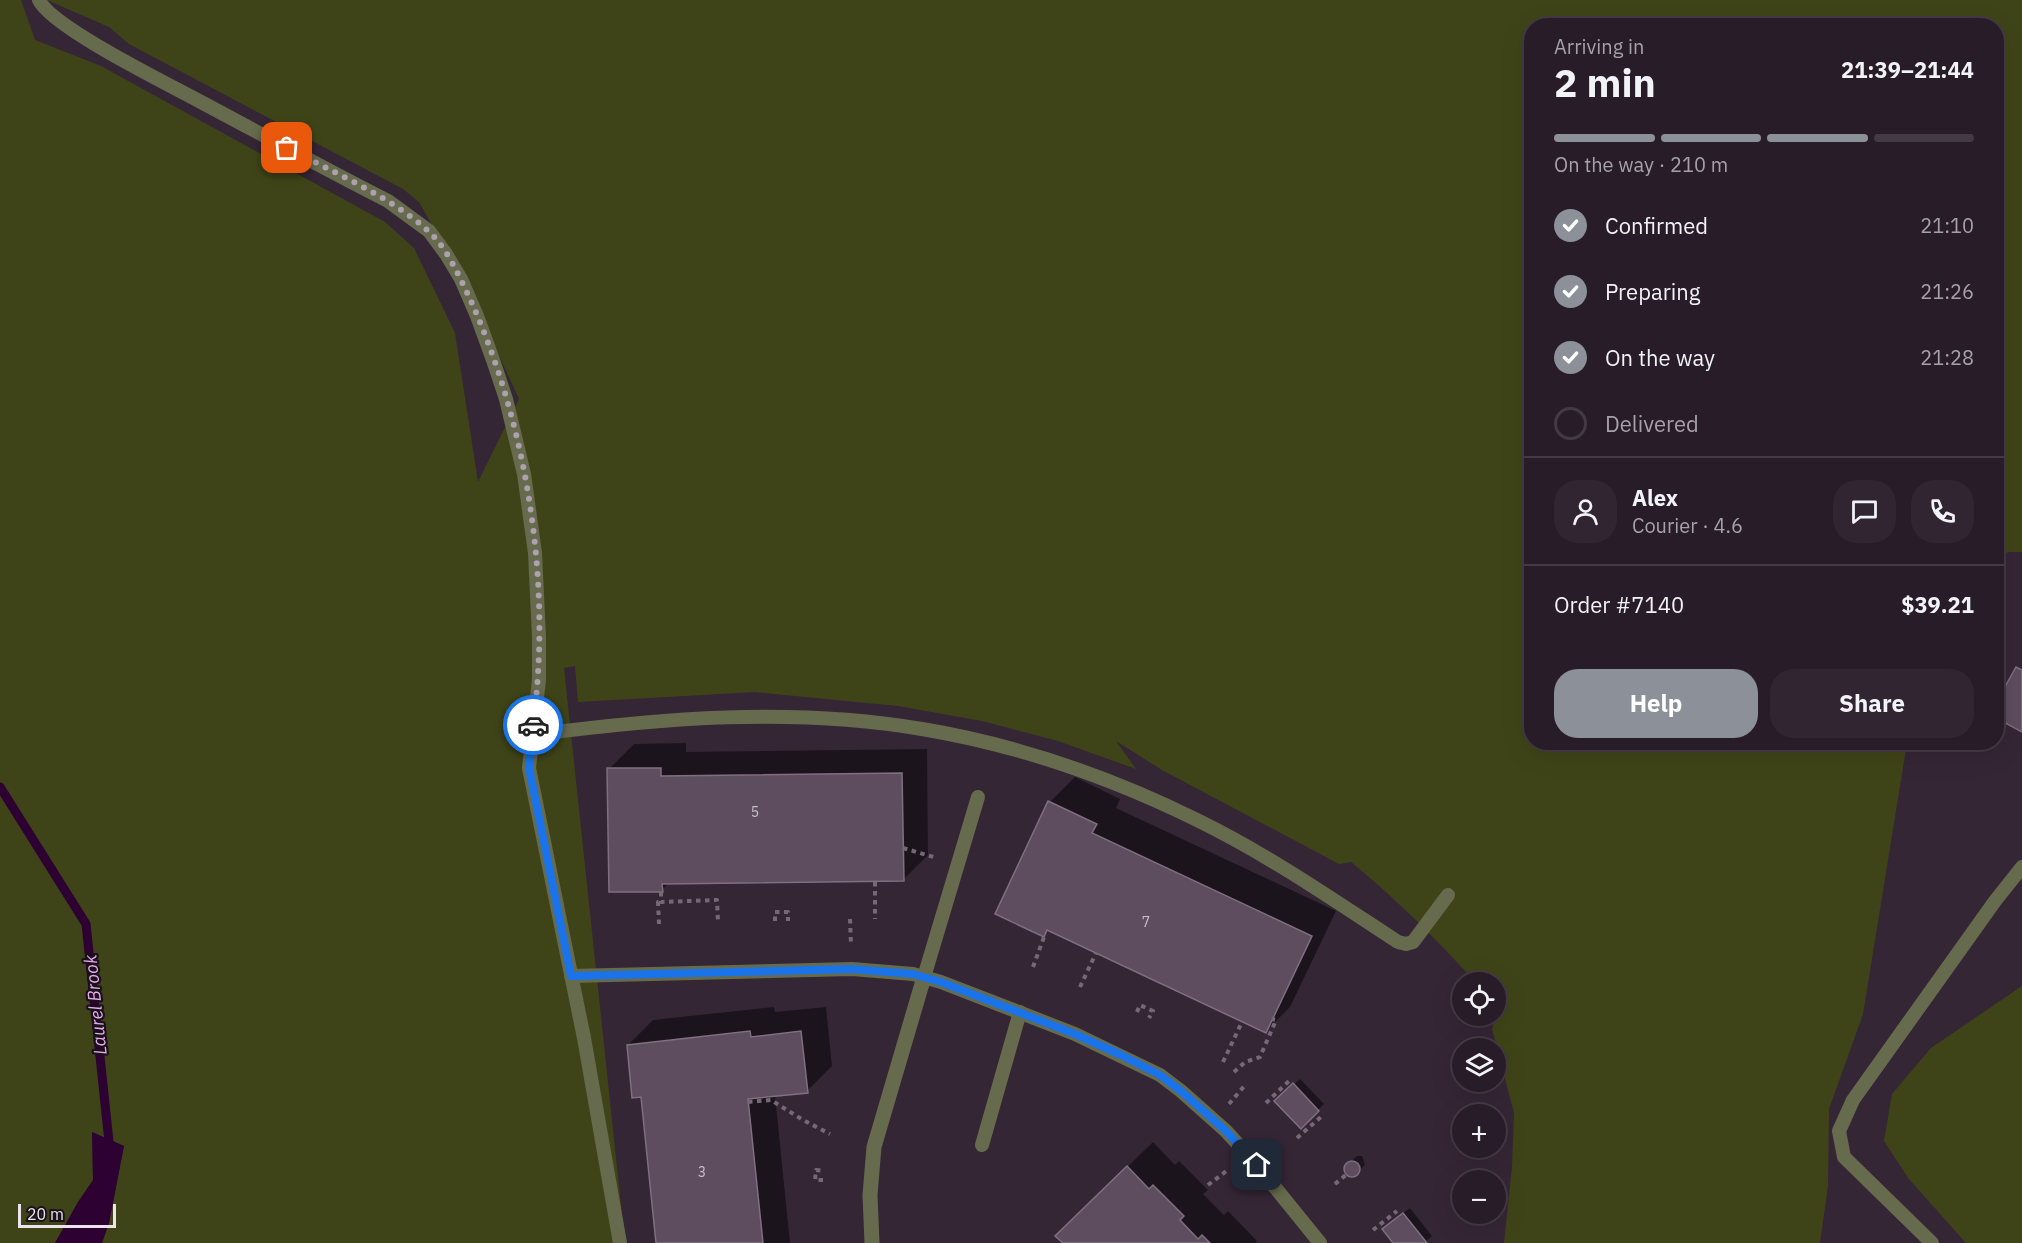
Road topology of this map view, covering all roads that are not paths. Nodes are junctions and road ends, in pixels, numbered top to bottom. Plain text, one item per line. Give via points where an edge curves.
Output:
1 (39, 0) edge
2 (532, 735) junction
3 (978, 797) dead end
4 (2022, 867) edge
5 (1448, 894) dead end
6 (571, 976) junction
7 (924, 977) junction
8 (1020, 1012) junction
9 (982, 1145) dead end
10 (620, 1243) edge
11 (872, 1243) edge
12 (1320, 1243) edge
13 (1932, 1243) edge

1 - 2 lane via 60,21 107,50 388,201 429,231 446,254 461,279 493,360 524,474 535,553 539,637
2 - 5 lane via 628,723 737,717 806,717 922,729 1038,756 1163,804 1280,866 1398,942 1413,942
2 - 6 lane via 529,768
3 - 7 lane
4 - 13 lane via 1852,1100 1839,1131 1844,1157
6 - 7 lane via 852,969
6 - 10 lane
7 - 8 lane
7 - 11 street via 874,1147
8 - 9 lane
8 - 12 lane via 1121,1055 1181,1091 1245,1151

